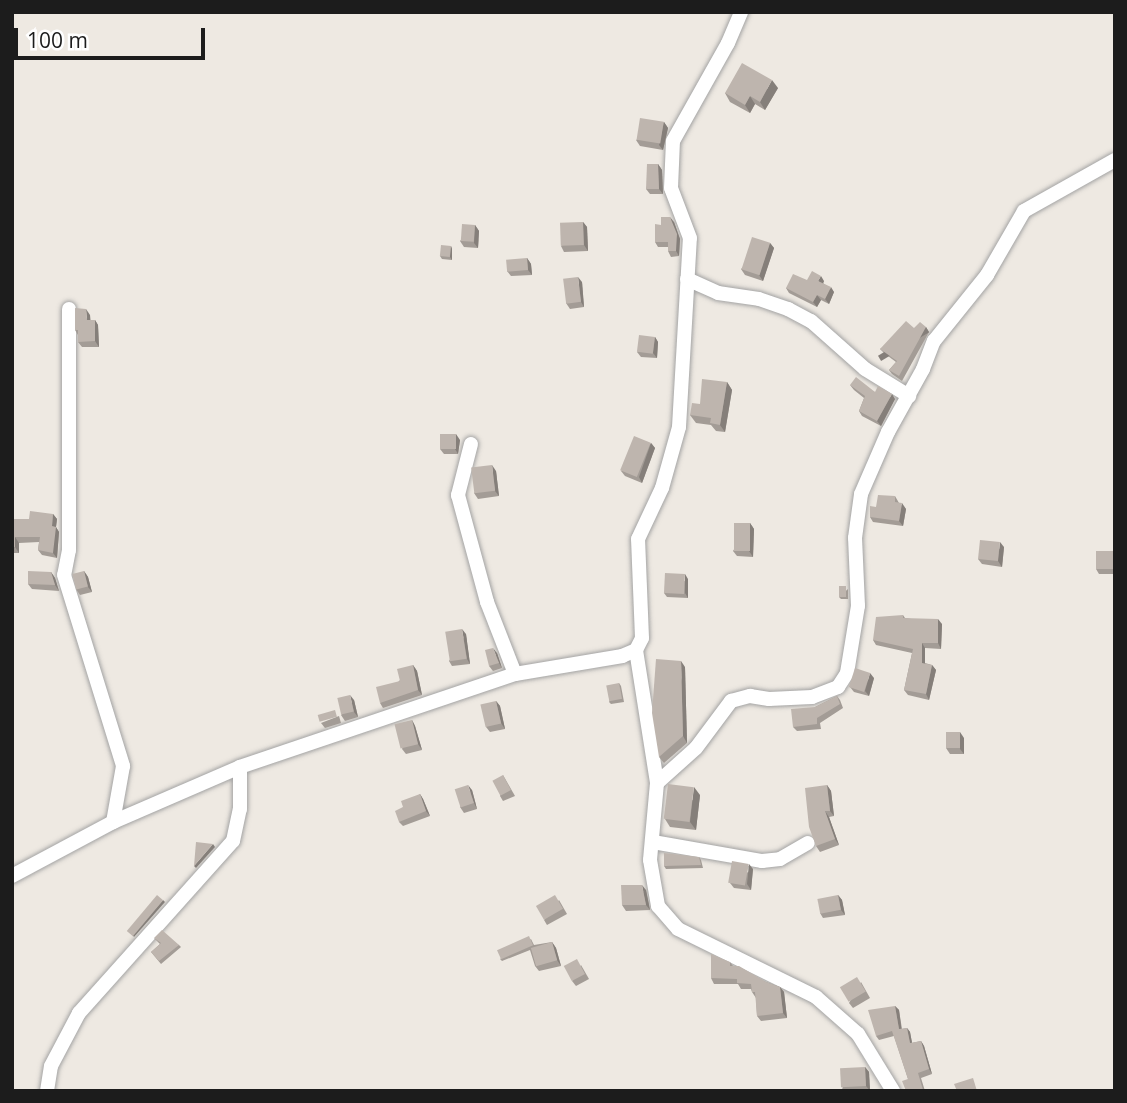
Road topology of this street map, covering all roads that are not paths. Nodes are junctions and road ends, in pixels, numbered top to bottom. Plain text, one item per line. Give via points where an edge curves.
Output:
1 (741, 12) edge
2 (1115, 160) edge
3 (687, 279) junction
4 (69, 309) dead end
5 (909, 396) junction
6 (471, 444) dead end
7 (636, 650) junction
8 (514, 674) junction
9 (240, 767) junction
10 (657, 783) junction
11 (113, 822) junction
12 (653, 842) junction
13 (808, 843) dead end
14 (12, 876) edge
15 (47, 1091) edge
16 (893, 1091) edge

1 - 3 street via 729,43 673,141 671,188 690,238
2 - 5 street via 1024,211 987,275 934,341
3 - 5 street via 718,293 759,299 811,321 865,369
3 - 7 street via 679,427 662,488 638,539 642,638
4 - 11 street via 69,550 64,575 123,766
5 - 10 street via 861,494 855,538 859,606 847,673 838,687 812,697 750,696 731,701 696,748
6 - 8 street via 458,495 487,602
7 - 8 street
7 - 10 street
8 - 9 street
9 - 11 street
9 - 15 street via 240,809 233,842 79,1013 51,1066
10 - 12 street
11 - 14 street
12 - 13 street via 762,861 780,859
12 - 16 street via 653,892 664,916 678,929 816,997 858,1034

